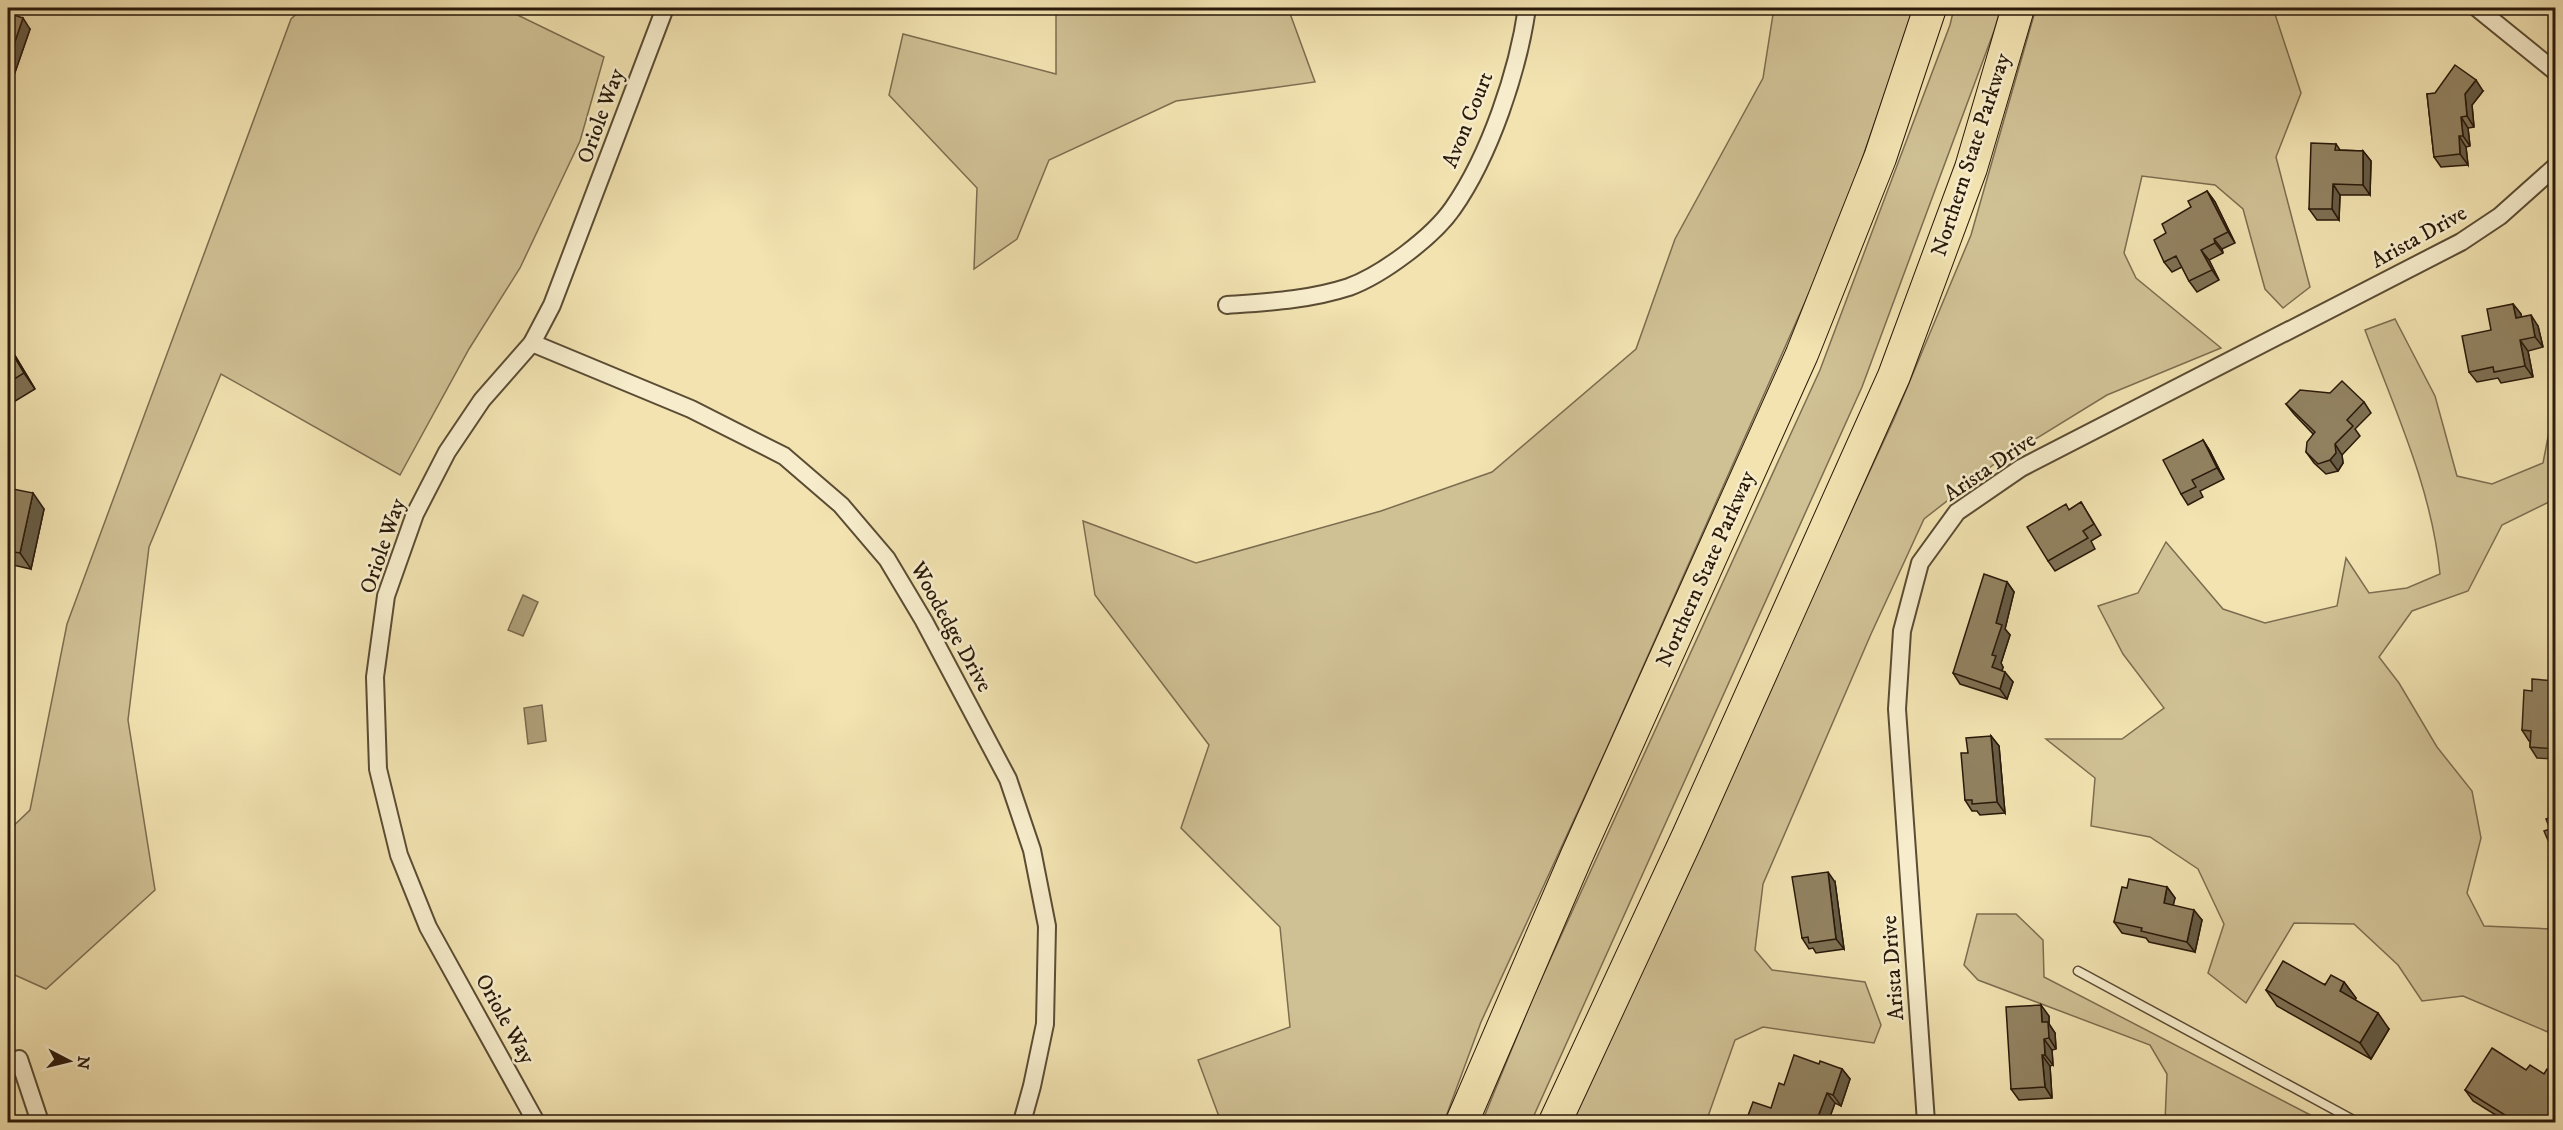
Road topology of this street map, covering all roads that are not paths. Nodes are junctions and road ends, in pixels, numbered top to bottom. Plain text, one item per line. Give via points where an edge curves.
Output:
1 (665, 8) edge
2 (1527, 8) edge
3 (1930, 8) edge
4 (2018, 8) edge
5 (2476, 8) edge
6 (2556, 72) edge
7 (2556, 165) edge
8 (1227, 305) dead end
9 (532, 343) junction
10 (2078, 971) dead end
11 (19, 1059) dead end
12 (40, 1122) edge
13 (536, 1122) edge
14 (1022, 1122) edge
15 (1462, 1122) edge
16 (1555, 1122) edge
17 (1926, 1122) edge
18 (2357, 1122) edge

1 - 9 street, Oriole Way via 552,305
2 - 8 street, Avon Court via 1510,78 1487,147 1453,209 1409,253 1351,286 1305,298
3 - 15 highway, Northern State Parkway via 1880,158 1802,354
4 - 16 highway, Northern State Parkway via 1971,168 1894,376
5 - 6 street
7 - 17 street, Arista Drive via 2500,216 2461,242 2021,468 1957,512 1920,563 1902,631 1898,709
9 - 13 street, Oriole Way via 482,400 447,452 415,514 386,596 375,677 378,769 399,855 428,927
9 - 14 street, Woodedge Drive via 691,409 784,456 841,505 887,558 1008,779 1032,850 1047,926 1045,1024
10 - 18 lane
11 - 12 street

